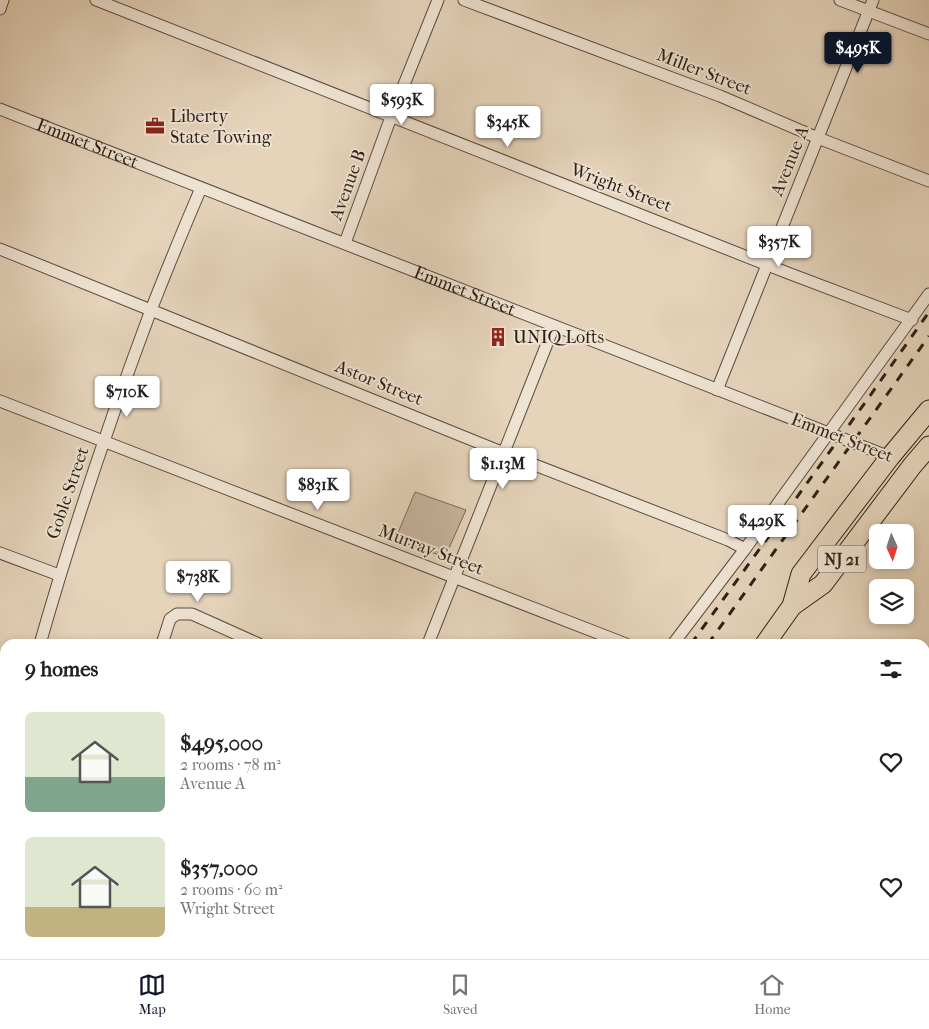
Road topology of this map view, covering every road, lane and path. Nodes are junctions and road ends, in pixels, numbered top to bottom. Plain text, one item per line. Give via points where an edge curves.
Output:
1 (3, 0) edge
2 (96, 0) edge
3 (438, 0) edge
4 (464, 0) edge
5 (840, 0) edge
6 (870, 5) edge
7 (0, 9) edge
8 (929, 34) edge
9 (0, 109) edge
10 (391, 117) junction
11 (818, 138) junction
12 (929, 181) edge
13 (201, 188) junction
14 (346, 244) junction
15 (0, 248) edge
16 (766, 264) junction
17 (929, 294) edge
18 (151, 310) junction
19 (912, 320) junction
20 (554, 326) junction
21 (717, 390) junction
22 (0, 402) edge
23 (929, 410) edge
24 (829, 434) junction
25 (104, 442) junction
26 (929, 446) edge
27 (504, 453) junction
28 (890, 457) junction
29 (921, 469) edge
30 (745, 548) junction
31 (0, 553) edge
32 (59, 575) junction
33 (454, 577) junction
34 (792, 606) junction
35 (41, 639) edge
36 (164, 639) edge
37 (248, 639) edge
38 (430, 639) edge
39 (613, 639) edge
40 (677, 639) edge
41 (769, 639) edge

1 - 7 street
2 - 10 street, Wright Street
3 - 10 street, Avenue B
4 - 11 street, Miller Street via 720,96
5 - 6 street
6 - 8 street
6 - 11 street, Avenue A
9 - 13 street, Emmet Street
10 - 14 street, Avenue B
10 - 16 street, Wright Street
11 - 12 street, Miller Street
11 - 16 street, Avenue A
13 - 14 street, Emmet Street
13 - 18 street, Goble Street
14 - 20 street, Emmet Street
15 - 18 street, Astor Street
16 - 19 street, Wright Street
16 - 21 street, Avenue A
17 - 19 street
18 - 25 street, Goble Street
18 - 27 street, Astor Street
19 - 24 street
20 - 21 street, Emmet Street
20 - 27 street
21 - 24 street, Emmet Street
22 - 25 street, Murray Street
23 - 28 main road, NJ 21
24 - 28 street, Emmet Street
24 - 30 street
25 - 32 street, Goble Street
25 - 33 street, Murray Street
26 - 29 main road, NJ 21
27 - 30 street, Astor Street
27 - 33 street
28 - 29 main road, Emmet Street
28 - 34 main road, NJ 21 via 801,574
29 - 34 main road, NJ 21 via 822,584
30 - 40 street
31 - 32 street
32 - 35 street, Goble Street
33 - 38 street
33 - 39 street, Murray Street
34 - 41 main road, NJ 21
36 - 37 street via 170,620 177,614 192,614

